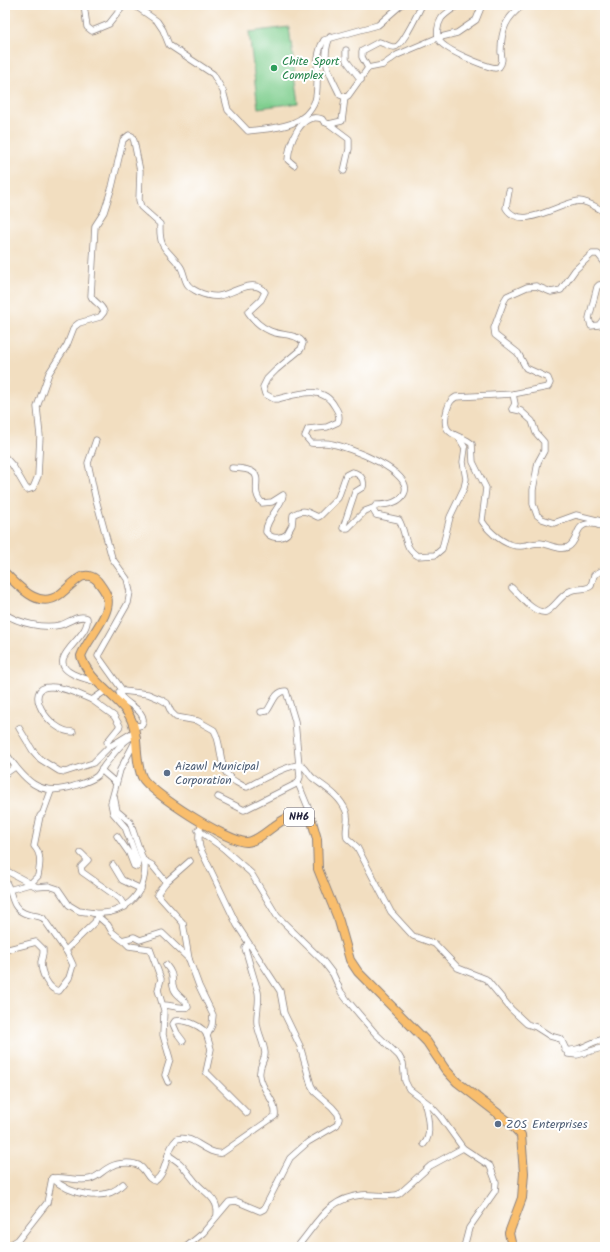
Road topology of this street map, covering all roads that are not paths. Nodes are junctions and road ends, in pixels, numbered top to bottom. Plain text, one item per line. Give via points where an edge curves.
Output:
1 (84, 5) edge
2 (124, 5) edge
3 (134, 5) edge
4 (401, 5) edge
5 (422, 5) edge
6 (458, 5) edge
7 (482, 5) edge
8 (523, 5) edge
9 (330, 37) junction
10 (439, 38) junction
11 (346, 50) dead end
12 (368, 68) junction
13 (361, 80) junction
14 (345, 97) junction
15 (329, 124) junction
16 (294, 165) dead end
17 (344, 171) dead end
18 (510, 191) dead end
19 (605, 212) edge
20 (605, 263) edge
21 (605, 284) edge
22 (605, 317) edge
23 (514, 394) junction
24 (459, 438) junction
25 (96, 440) dead end
26 (5, 457) edge
27 (232, 468) dead end
28 (373, 508) junction
29 (605, 522) edge
30 (605, 527) edge
31 (604, 571) edge
32 (5, 573) edge
33 (512, 588) dead end
34 (5, 614) edge
35 (98, 682) junction
36 (105, 690) junction
37 (123, 691) junction
38 (92, 700) junction
39 (261, 712) dead end
40 (19, 728) dead end
41 (73, 732) dead end
42 (135, 732) junction
43 (110, 747) junction
44 (5, 752) edge
45 (299, 765) junction
46 (15, 767) junction
47 (101, 770) junction
48 (5, 774) edge
49 (116, 783) junction
50 (298, 783) junction
51 (51, 791) junction
52 (114, 791) junction
53 (218, 797) dead end
54 (304, 817) junction
55 (200, 827) junction
56 (117, 836) dead end
57 (81, 853) dead end
58 (143, 860) junction
59 (190, 861) dead end
60 (113, 865) dead end
61 (5, 870) edge
62 (5, 881) edge
63 (166, 882) junction
64 (30, 884) junction
65 (141, 889) junction
66 (7, 891) edge
67 (125, 907) junction
68 (91, 912) junction
69 (97, 916) junction
70 (124, 941) junction
71 (248, 943) junction
72 (5, 950) edge
73 (66, 951) junction
74 (189, 959) junction
75 (166, 966) dead end
76 (162, 1005) junction
77 (207, 1036) junction
78 (605, 1039) edge
79 (183, 1041) dead end
80 (605, 1047) edge
81 (565, 1050) junction
82 (168, 1082) dead end
83 (423, 1100) junction
84 (247, 1113) dead end
85 (424, 1144) dead end
86 (463, 1148) junction
87 (168, 1155) junction
88 (52, 1178) junction
89 (123, 1184) dead end
90 (217, 1214) junction
91 (6, 1247) edge
92 (186, 1247) edge
93 (236, 1247) edge
94 (248, 1247) edge
95 (297, 1247) edge
96 (464, 1247) edge
97 (512, 1247) edge

1 - 2 street via 88,27 92,30 109,24
3 - 9 street via 157,21 169,45 213,74 223,91 228,110 248,131 278,128 301,119 309,112 315,100 319,48 324,40
4 - 9 street via 378,25
5 - 12 street via 397,46 379,42 362,52 362,58
6 - 10 street via 440,20
7 - 10 street via 476,19 469,25 454,34
8 - 10 street via 510,15 504,30 502,62 499,67 491,67 458,53 446,47
9 - 14 street via 325,50 326,62 340,95
10 - 12 street via 397,55 383,65
11 - 13 street via 346,60
12 - 13 street
13 - 14 street
14 - 15 street via 342,121
15 - 16 street via 315,118 299,126 288,157
15 - 17 street via 350,140
18 - 19 street via 506,199 506,208 516,216 531,217 578,201
20 - 23 street via 598,254 592,254 575,270 561,290 551,292 536,286 527,287 505,298 494,328 495,336 518,354 526,368 545,376 550,383 548,387
21 - 22 street via 597,287 589,318 591,326 599,326
23 - 24 street via 454,398 446,414 447,425 451,433
23 - 29 street via 515,404 512,409 521,411 532,421 536,433 544,442 544,451 538,462 533,490 533,504 538,515 554,523 576,515
24 - 28 street via 465,448 466,479 462,495 452,511 440,552 435,555 418,556 407,547 399,520 376,515
24 - 30 street via 471,442 473,462 486,488 482,522 491,532 509,544 519,546 541,543 557,548 567,547 582,527 594,524
25 - 37 street via 88,463 95,496 112,558 127,579 130,592 128,603 98,656
26 - 28 street via 20,477 24,488 33,488 38,476 40,436 37,407 49,373 67,345 74,327 100,317 104,312 91,296 95,226 104,212 123,140 129,135 134,141 140,171 141,207 160,224 161,242 182,269 188,285 202,294 218,296 243,287 259,287 265,292 264,297 248,312 254,320 270,331 298,337 303,342 301,349 267,379 263,387 265,394 278,399 311,391 330,398 337,410 338,422 327,427 308,429 307,440 318,444 339,445 386,466 403,480 405,491 399,500
27 - 28 street via 253,471 262,503 272,502 283,495 267,525 266,532 270,536 279,537 287,534 292,525 293,515 300,510 320,516 334,503 341,492 346,475 352,472 361,476 364,487 355,492 343,528 348,528 365,510
31 - 33 street via 594,574 591,586 568,592 542,613
32 - 35 highway, NH6 via 20,588 38,599 52,599 85,575 92,576 97,581 107,597 108,604 81,656
34 - 35 street via 14,619 48,626 60,625 81,616 87,618 85,632 65,654 63,662 65,669 74,675
35 - 36 highway, NH6
36 - 38 street
36 - 42 highway, NH6 via 126,711
37 - 42 street via 119,692 120,697 136,707 142,718 142,725 138,726
37 - 45 street via 156,696 165,701 176,717 198,721 214,730 220,744 220,759 227,776 245,787
38 - 41 street via 54,687 43,688 40,691 38,699 41,710 58,729
38 - 43 street via 114,716 120,726 107,742
39 - 45 street via 266,711 281,692 286,691 295,721
40 - 43 street via 40,759 62,772 93,763
42 - 43 street
42 - 47 street
42 - 49 street
42 - 55 highway, NH6 via 144,781
44 - 46 street
45 - 50 street
45 - 81 street via 342,803 347,813 347,838 357,847 391,912 413,936 436,944 458,968 486,979 519,1018 550,1036 561,1039
46 - 48 street
46 - 51 street via 41,789
47 - 49 street
47 - 51 street via 97,776 78,785
49 - 52 street
50 - 53 street via 244,810
50 - 54 street via 310,812
51 - 64 street via 40,816 34,846 40,857 38,876
52 - 56 street via 111,803 113,813 124,827 138,862 137,867
52 - 58 street via 117,811 130,822
54 - 55 highway, NH6 via 281,820 246,842
54 - 97 highway, NH6 via 312,821 315,829 318,869 339,921 350,960 358,972 427,1042 457,1082 509,1122 521,1135 524,1173 522,1198 509,1233
55 - 71 street via 200,848
55 - 83 street via 251,873 277,916 324,961 347,1000 399,1056 407,1086
57 - 67 street via 88,860 81,867 82,872 120,899
58 - 63 street via 152,865
58 - 65 street via 145,873
59 - 63 street
60 - 65 street via 122,880
61 - 64 street
62 - 66 street
63 - 74 street via 157,895 183,924
64 - 66 street
64 - 68 street via 56,888 69,905 80,911
65 - 67 street
66 - 73 street via 19,910 43,918
67 - 68 street via 114,911
68 - 69 street
69 - 70 street
69 - 73 street via 95,922
70 - 74 street via 134,937 140,940 162,933
70 - 76 street via 129,946 151,950 161,979 158,990
71 - 87 street via 245,950 258,992 257,1024 265,1052 259,1067 259,1076 274,1108 275,1116 222,1153 216,1153 182,1138 174,1141
71 - 90 street via 280,991 284,1012 298,1040 315,1092 332,1107 339,1119 337,1125 308,1142 290,1158 264,1209 256,1211 232,1201 225,1204
72 - 73 street via 36,942 43,949 41,962 46,979 51,988 59,991 69,978 73,965
74 - 77 street via 213,1015
75 - 76 street via 172,973 174,989 186,1001 188,1007 180,1009
76 - 82 street via 163,1035 170,1059 165,1075
77 - 79 street via 204,1029 177,1020 173,1024
77 - 84 street via 211,1049 206,1068 207,1075
78 - 81 street via 596,1040 577,1050
80 - 81 street via 577,1056 571,1056
83 - 85 street via 429,1134
83 - 86 street via 447,1123 451,1133
86 - 95 street via 430,1166 399,1194 360,1195 338,1203 321,1216
86 - 96 street via 490,1166 496,1182 495,1191 469,1228
87 - 88 street via 156,1181 151,1180 141,1165 134,1163 116,1165 91,1179
87 - 90 street via 181,1163 193,1180 213,1198
88 - 89 street via 83,1194 110,1192
88 - 91 street via 47,1203 18,1240
90 - 92 street via 203,1233
93 - 94 street

